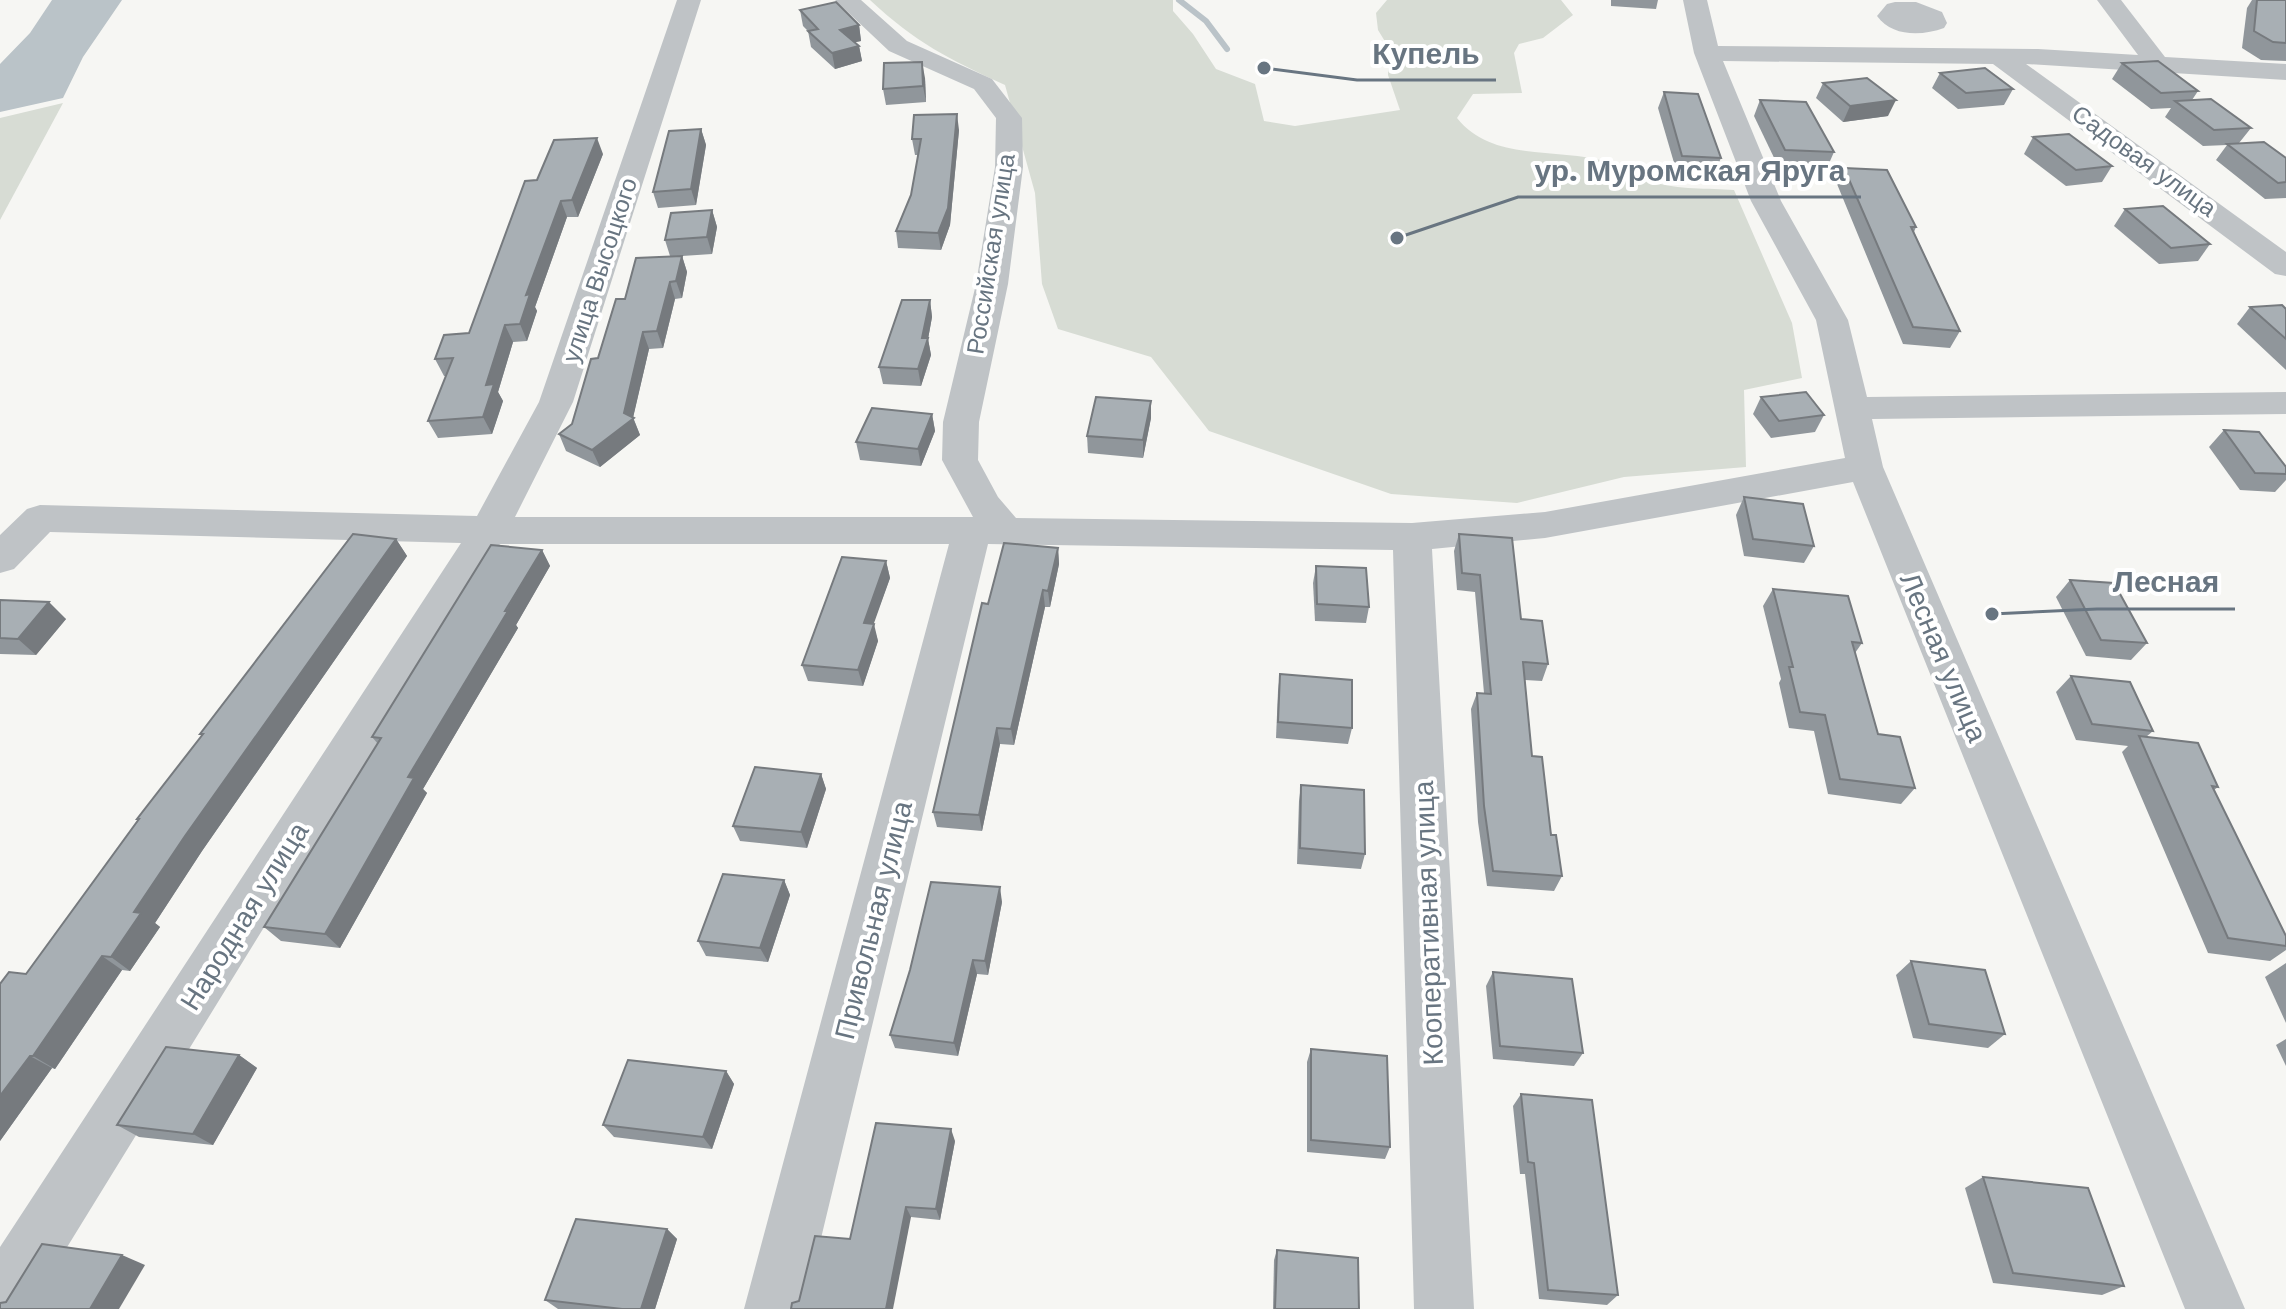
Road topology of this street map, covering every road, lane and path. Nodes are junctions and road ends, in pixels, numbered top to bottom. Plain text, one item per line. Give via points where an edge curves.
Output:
1 (689, 0) edge
2 (847, 0) edge
3 (1695, 0) edge
4 (2109, 0) edge
5 (1707, 53) junction
6 (2000, 57) junction
7 (2159, 66) junction
8 (2286, 72) edge
9 (2286, 267) edge
10 (2286, 403) edge
11 (1854, 408) junction
12 (1865, 467) junction
13 (489, 530) junction
14 (989, 531) junction
15 (1412, 537) junction
16 (0, 559) edge
17 (0, 1301) edge
18 (774, 1309) edge
19 (1444, 1309) edge
20 (2215, 1309) edge

1 - 13 street, улица Высоцкого via 556,402
2 - 14 street, Российская улица via 898,46 983,84 1009,118 1009,167 992,284 961,422 960,460 983,504
3 - 5 street, Лесная улица
4 - 7 street
5 - 6 street, Садовая улица
5 - 11 street, Лесная улица via 1766,201 1832,320
6 - 7 street, Садовая улица
6 - 9 street, Садовая улица
7 - 8 street, Садовая улица
10 - 11 street
11 - 12 street, Лесная улица
12 - 15 street via 1545,525
12 - 20 street, Лесная улица
13 - 14 street
13 - 16 street via 40,518
13 - 17 street, Народная улица
14 - 15 street
14 - 18 street, Привольная улица
15 - 19 street, Кооперативная улица

